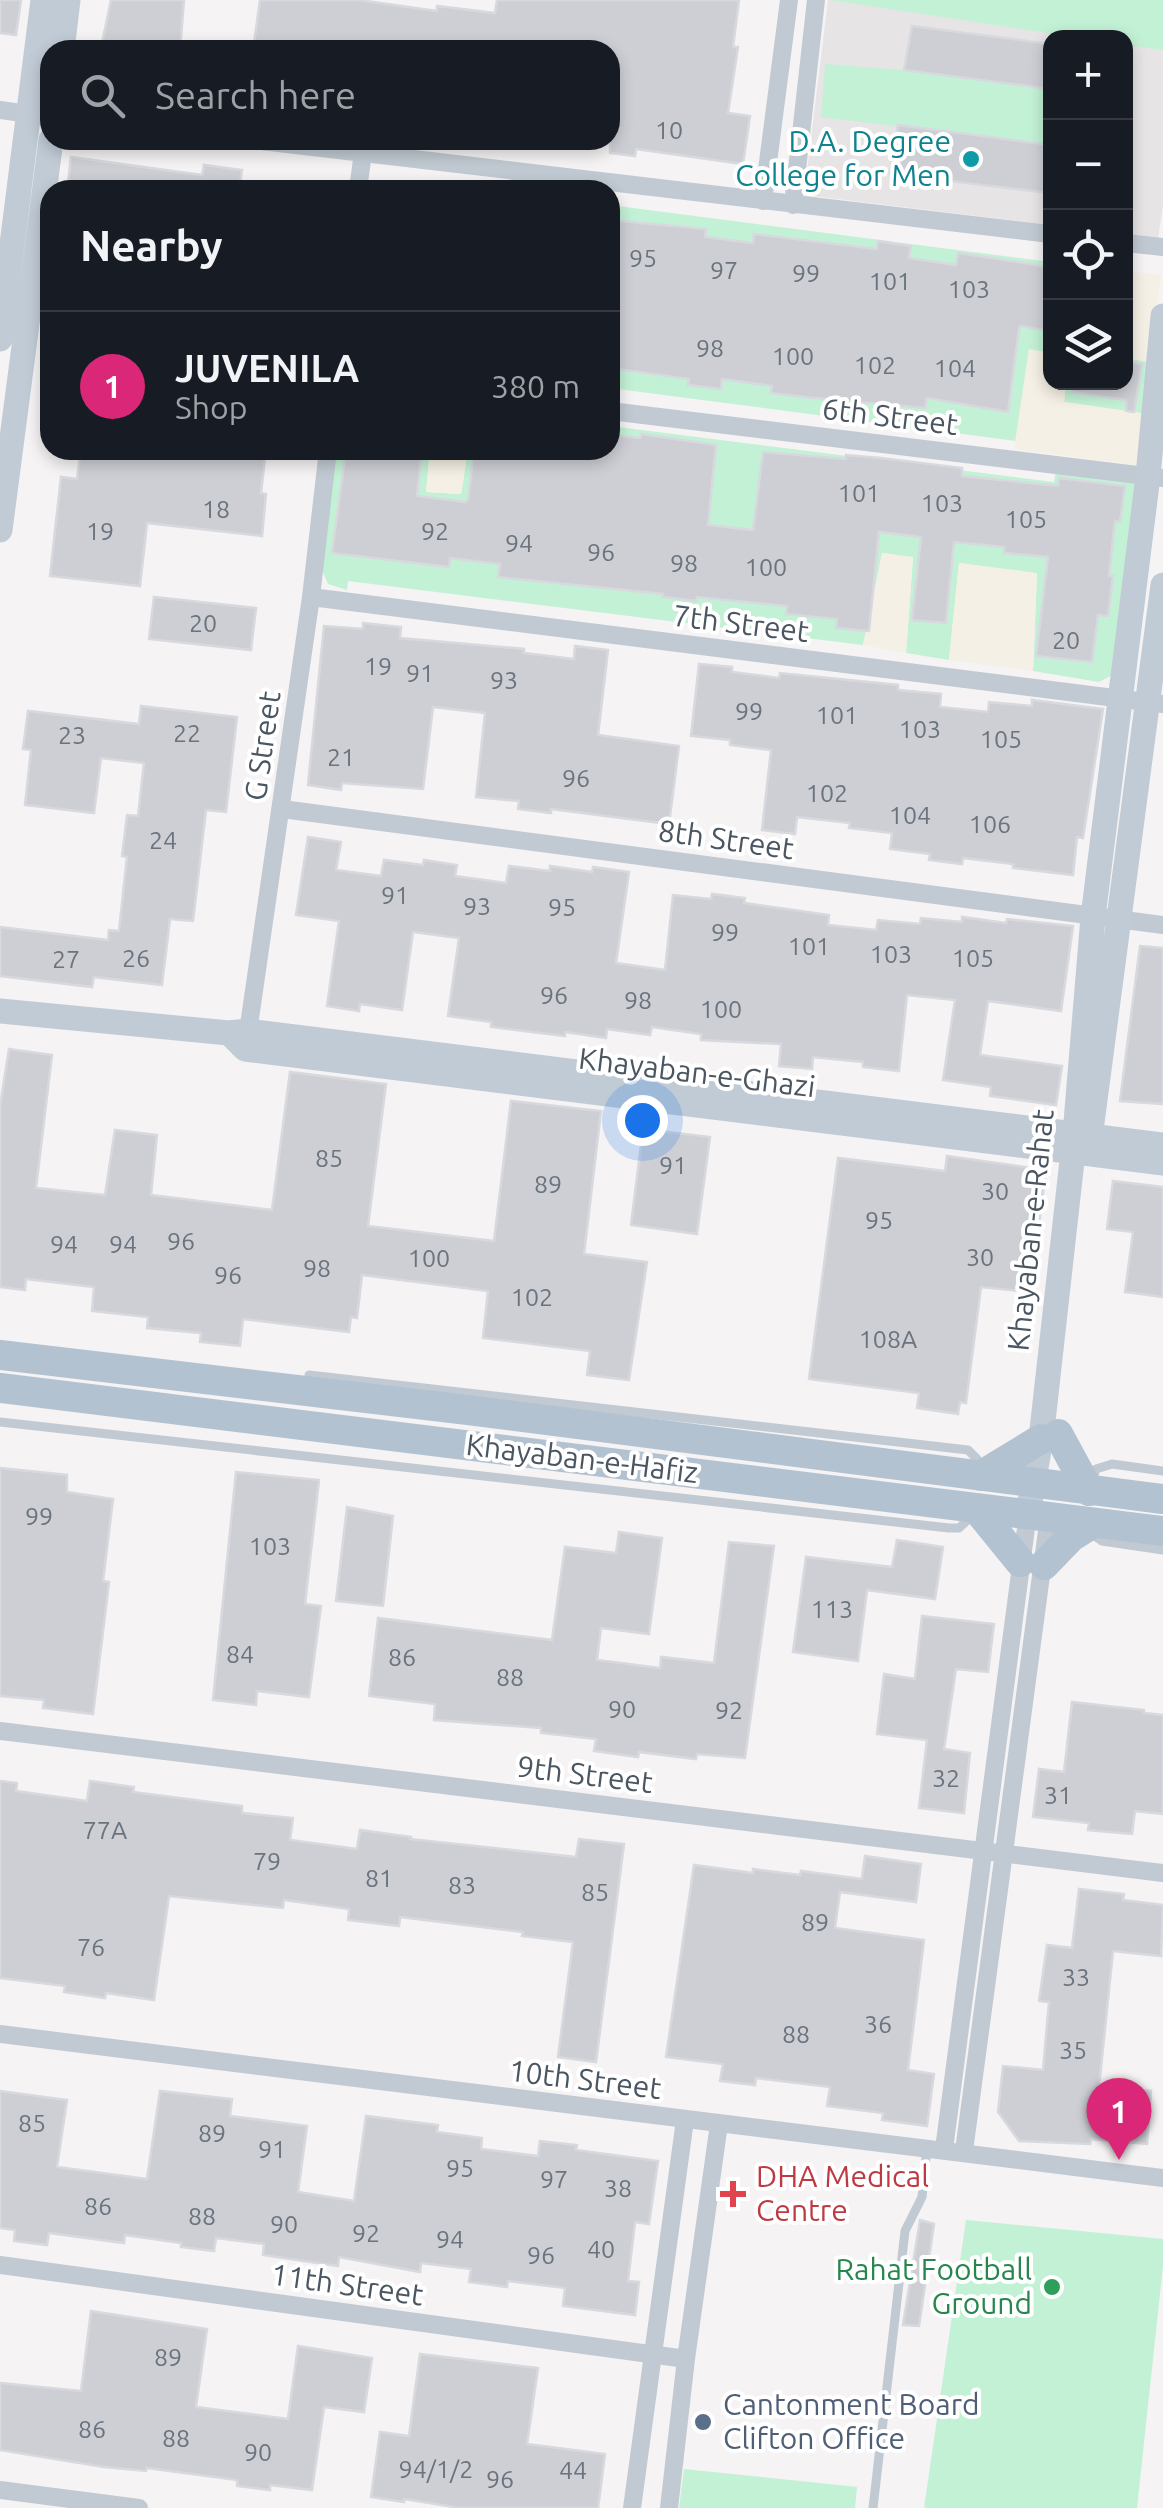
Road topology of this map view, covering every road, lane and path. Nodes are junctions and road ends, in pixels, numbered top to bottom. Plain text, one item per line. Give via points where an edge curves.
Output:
1 (43, 0) edge
2 (68, 0) edge
3 (789, 0) edge
4 (816, 0) edge
5 (42, 40) edge
6 (63, 40) edge
7 (40, 87) edge
8 (0, 110) edge
9 (39, 116) edge
10 (50, 150) edge
11 (344, 150) edge
12 (362, 152) junction
13 (48, 180) edge
14 (359, 180) edge
15 (587, 180) edge
16 (620, 184) edge
17 (764, 202) junction
18 (793, 205) junction
19 (1043, 233) edge
20 (1133, 243) edge
21 (1163, 247) edge
22 (40, 292) edge
23 (1163, 316) edge
24 (0, 339) edge
25 (620, 412) edge
26 (327, 460) edge
27 (1156, 477) edge
28 (0, 530) edge
29 (1163, 584) edge
30 (311, 597) junction
31 (1121, 700) junction
32 (1156, 704) edge
33 (282, 809) junction
34 (1093, 917) junction
35 (1120, 920) junction
36 (1163, 925) edge
37 (0, 1011) edge
38 (240, 1038) junction
39 (1082, 1144) junction
40 (1163, 1145) edge
41 (1163, 1162) edge
42 (0, 1356) edge
43 (309, 1375) dead end
44 (0, 1388) edge
45 (468, 1410) junction
46 (0, 1422) edge
47 (1049, 1436) junction
48 (464, 1444) junction
49 (1163, 1470) edge
50 (980, 1476) junction
51 (1088, 1490) junction
52 (1041, 1499) junction
53 (1163, 1499) edge
54 (976, 1508) junction
55 (1093, 1523) junction
56 (1163, 1531) edge
57 (1163, 1550) edge
58 (1032, 1563) junction
59 (0, 1731) edge
60 (982, 1852) junction
61 (1005, 1855) junction
62 (1163, 1873) edge
63 (0, 2034) edge
64 (684, 2120) junction
65 (719, 2124) junction
66 (936, 2148) junction
67 (964, 2151) junction
68 (1163, 2178) edge
69 (0, 2265) edge
70 (652, 2355) junction
71 (686, 2359) junction
72 (0, 2490) edge
73 (139, 2508) edge
74 (632, 2508) edge
75 (669, 2508) edge
76 (873, 2508) edge

1 - 5 street
2 - 6 street
3 - 17 street
4 - 18 street
7 - 9 street
8 - 9 street
9 - 24 street
10 - 13 street
11 - 12 street
12 - 14 street
12 - 15 street
16 - 17 street
17 - 18 street
18 - 19 street
20 - 21 street
22 - 28 street
23 - 27 street, Khayaban-e-Rahat
25 - 27 street, 6th Street
26 - 30 street, G Street
27 - 31 street, Khayaban-e-Rahat
29 - 32 street, Khayaban-e-Rahat
30 - 31 street, 7th Street
30 - 33 street, G Street
31 - 32 street, 7th Street
31 - 34 street, Khayaban-e-Rahat
32 - 35 street, Khayaban-e-Rahat
33 - 34 street, 8th Street
33 - 38 street, G Street
34 - 35 street, 8th Street
34 - 39 street, Khayaban-e-Rahat
35 - 36 street, 8th Street
35 - 39 street, Khayaban-e-Rahat
37 - 38 street, Khayaban-e-Ghazi
38 - 39 street, Khayaban-e-Ghazi
39 - 40 street, Khayaban-e-Ghazi
39 - 41 street, Khayaban-e-Ghazi
39 - 47 street, Khayaban-e-Rahat
42 - 45 main road, Khayaban-e-Hafiz
43 - 50 lane via 968,1450
44 - 48 main road, Khayaban-e-Hafiz
45 - 48 main road
45 - 50 main road, Khayaban-e-Hafiz
46 - 54 lane via 949,1528 966,1524
47 - 50 main road
47 - 51 main road
47 - 52 street, Khayaban-e-Rahat
48 - 54 main road, Khayaban-e-Hafiz
49 - 51 lane via 1104,1465
50 - 52 main road, Khayaban-e-Hafiz
51 - 52 main road, Khayaban-e-Hafiz
51 - 53 main road, Khayaban-e-Hafiz
52 - 54 main road, Khayaban-e-Hafiz
52 - 55 main road, Khayaban-e-Hafiz
52 - 58 street, Khayaban-e-Rahat
54 - 58 main road
55 - 56 main road, Khayaban-e-Hafiz
55 - 57 lane via 1102,1542
55 - 58 main road
58 - 60 street, Khayaban-e-Rahat
58 - 61 street, Khayaban-e-Rahat
59 - 60 street, 9th Street
60 - 61 street, 9th Street
60 - 66 street, Khayaban-e-Rahat
61 - 62 street, 9th Street
61 - 67 street, Khayaban-e-Rahat
63 - 64 street, 10th Street
64 - 65 street, 10th Street
64 - 70 street
65 - 66 street, 10th Street
65 - 71 street
66 - 67 street, 10th Street
66 - 76 lane via 906,2232
67 - 68 street, 10th Street
69 - 70 street, 11th Street
70 - 71 street, 11th Street
70 - 74 street
71 - 75 street
72 - 73 street

